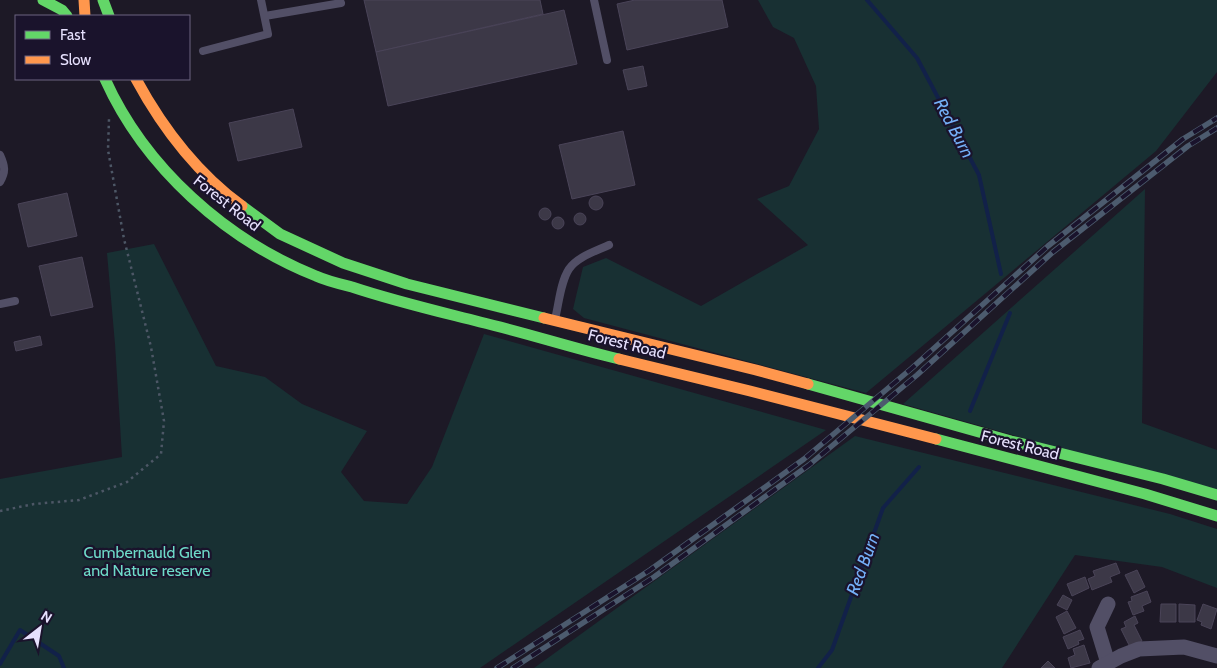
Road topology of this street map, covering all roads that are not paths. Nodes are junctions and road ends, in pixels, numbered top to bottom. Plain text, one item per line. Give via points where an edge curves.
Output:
1 (43, 0) edge
2 (74, 0) edge
3 (84, 0) edge
4 (103, 0) edge
5 (117, 0) edge
6 (261, 0) edge
7 (594, 0) edge
8 (341, 3) dead end
9 (65, 15) edge
10 (81, 15) edge
11 (85, 15) edge
12 (109, 15) edge
13 (118, 15) edge
14 (265, 16) junction
15 (203, 51) dead end
16 (607, 60) dead end
17 (137, 80) edge
18 (106, 82) edge
19 (0, 156) edge
20 (0, 182) edge
21 (609, 245) dead end
22 (15, 301) dead end
23 (0, 304) edge
24 (546, 328) junction
25 (1217, 495) edge
26 (1217, 516) edge
27 (1108, 604) dead end
28 (1217, 656) edge
29 (1104, 666) edge

1 - 9 street
2 - 10 street
3 - 11 street
4 - 12 street
5 - 13 street
6 - 14 lane
7 - 16 lane
8 - 14 lane
14 - 15 lane via 268,34
17 - 24 street, Forest Road via 183,151 228,196 280,234 343,263
18 - 24 street, Forest Road via 140,140 180,187 225,225 263,250 316,276 383,297
19 - 20 lane via 5,165
21 - 24 lane via 583,257 569,268
22 - 23 lane
24 - 25 street, Forest Road via 756,370
24 - 26 street, Forest Road via 592,353 1145,494
27 - 29 street via 1097,626
28 - 29 street via 1184,647 1139,649

